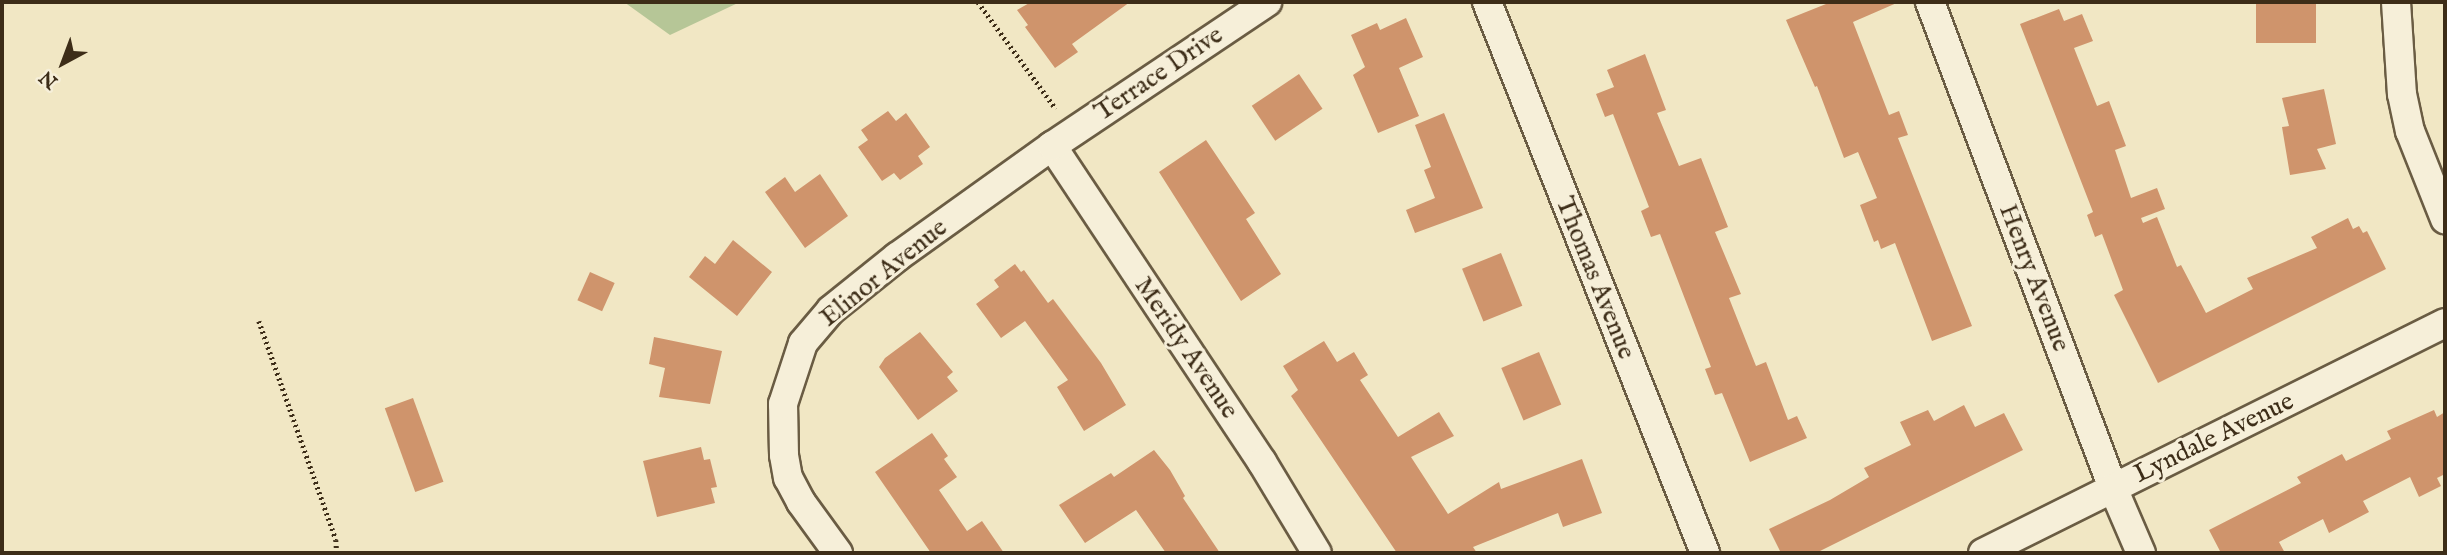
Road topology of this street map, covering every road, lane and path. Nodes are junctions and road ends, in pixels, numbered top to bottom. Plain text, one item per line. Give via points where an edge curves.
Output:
1 (978, 2) edge
2 (1267, 2) edge
3 (1487, 2) edge
4 (1930, 2) edge
5 (2396, 2) edge
6 (1063, 139) junction
7 (2445, 219) edge
8 (259, 321) dead end
9 (2445, 323) edge
10 (2113, 488) junction
11 (337, 553) edge
12 (838, 553) edge
13 (1317, 553) edge
14 (1705, 553) edge
15 (1983, 553) edge
16 (2141, 553) edge

1 - 6 path
2 - 6 street, Terrace Drive
3 - 14 street, Thomas Avenue
4 - 10 street, Henry Avenue
5 - 7 street via 2402,94 2410,131
6 - 12 street, Elinor Avenue via 897,257 831,310 803,343 783,404 784,455 794,490
6 - 13 street, Meridy Avenue
8 - 11 path
9 - 10 street, Lyndale Avenue
10 - 15 street, Lyndale Avenue
10 - 16 street, Henry Avenue

